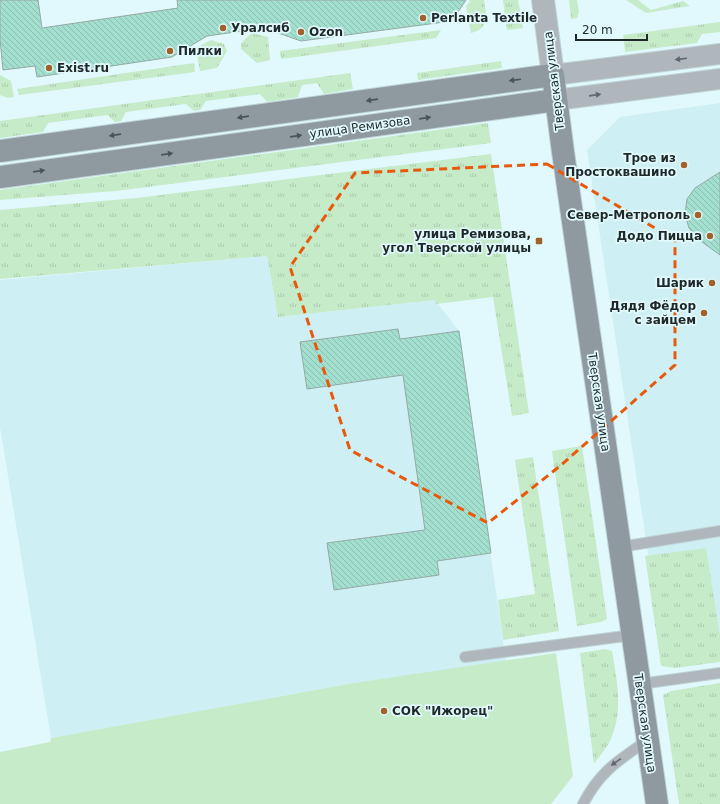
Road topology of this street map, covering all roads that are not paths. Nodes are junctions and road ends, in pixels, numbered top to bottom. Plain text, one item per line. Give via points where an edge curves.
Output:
1 (543, 0) edge
2 (720, 54) edge
3 (553, 75) junction
4 (720, 78) edge
5 (556, 100) junction
6 (0, 151) edge
7 (0, 177) edge
8 (720, 531) edge
9 (620, 547) junction
10 (633, 634) junction
11 (465, 657) dead end
12 (720, 673) edge
13 (640, 684) junction
14 (648, 740) junction
15 (583, 804) edge
16 (657, 804) edge

1 - 3 street, Тверская улица
2 -> 3 street
3 - 5 main road, Тверская улица
3 -> 6 main road
5 -> 4 street, улица Ремизова
7 -> 5 main road, улица Ремизова
5 - 9 main road, Тверская улица
8 - 9 lane
9 - 10 main road, Тверская улица
10 - 11 lane
10 - 13 main road, Тверская улица
12 - 13 lane
13 - 14 main road, Тверская улица
14 -> 15 lane via 609,766 591,788
14 - 16 main road, Тверская улица

